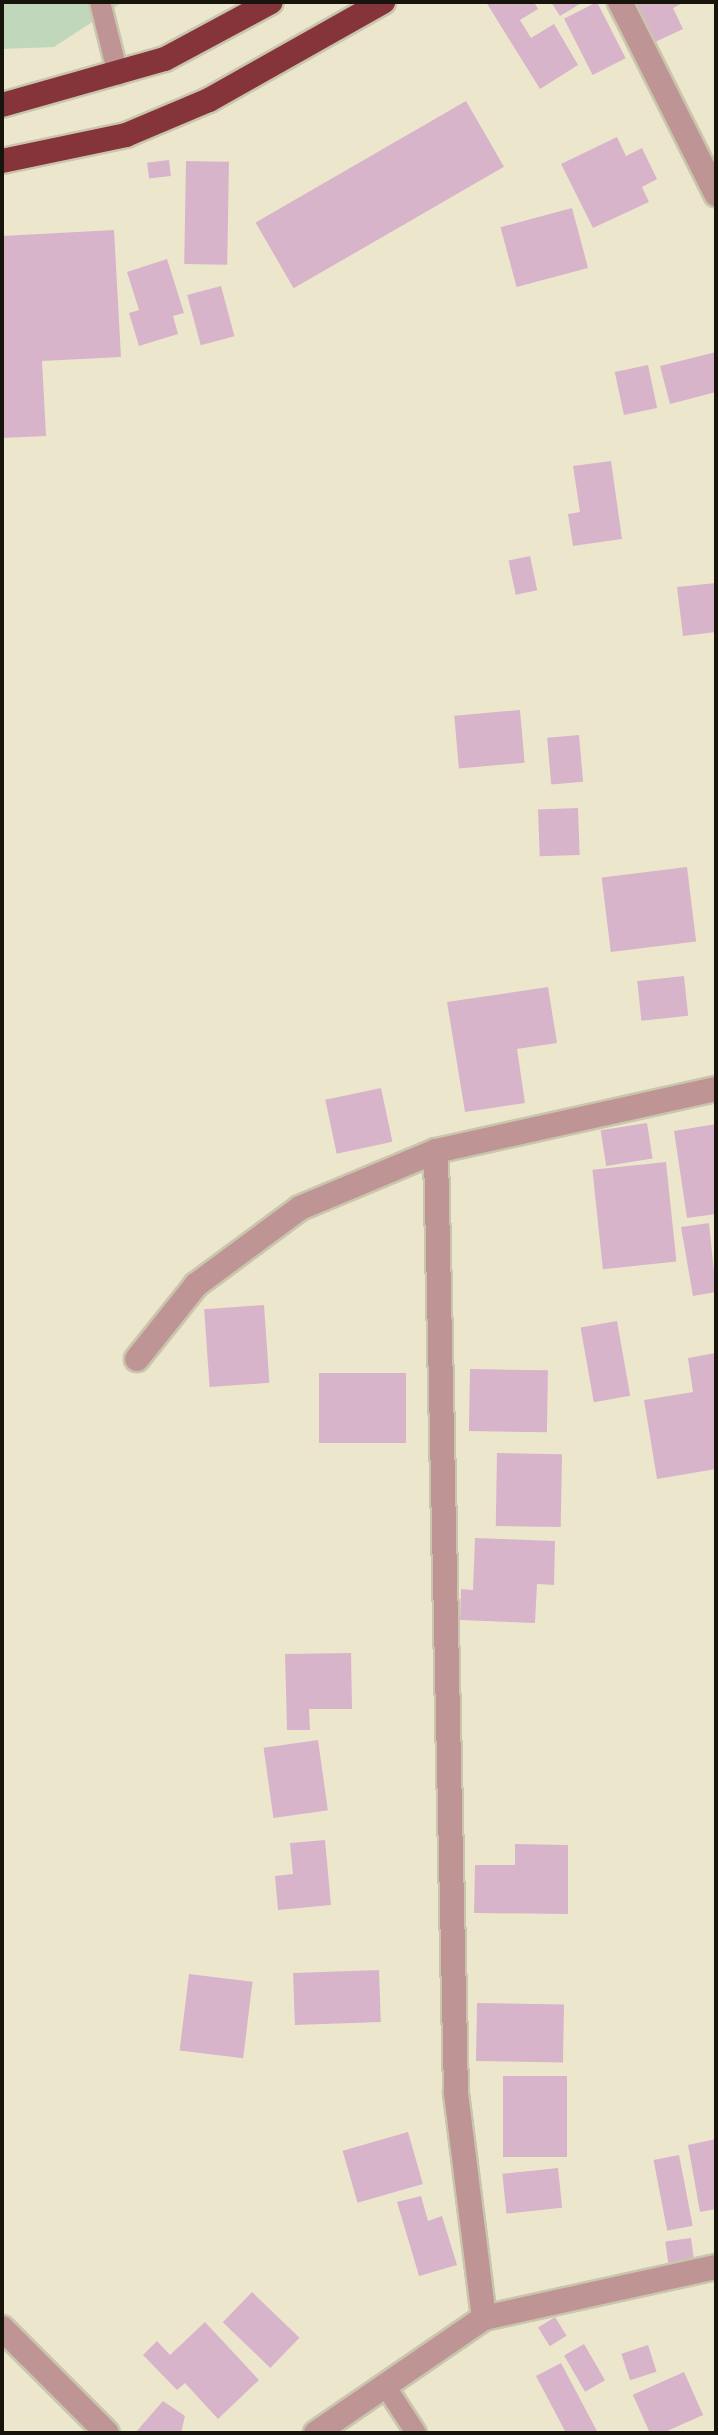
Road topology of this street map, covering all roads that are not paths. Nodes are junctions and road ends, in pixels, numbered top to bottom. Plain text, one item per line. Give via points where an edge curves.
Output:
1 (100, 2) edge
2 (383, 2) edge
3 (620, 2) edge
4 (267, 3) edge
5 (118, 75) junction
6 (2, 105) edge
7 (2, 161) edge
8 (716, 194) edge
9 (716, 1089) edge
10 (436, 1151) junction
11 (137, 1359) dead end
12 (716, 2267) edge
13 (484, 2318) junction
14 (2, 2328) edge
15 (388, 2390) junction
16 (107, 2433) edge
17 (316, 2433) edge
18 (416, 2433) edge

1 - 5 lane
2 - 7 highway via 209,100 126,135
3 - 8 street
4 - 5 highway via 165,59
5 - 6 highway
9 - 10 street
10 - 11 street via 300,1208 196,1285
10 - 13 street via 456,2093
12 - 13 street
13 - 15 street
14 - 16 street
15 - 17 street
15 - 18 lane

